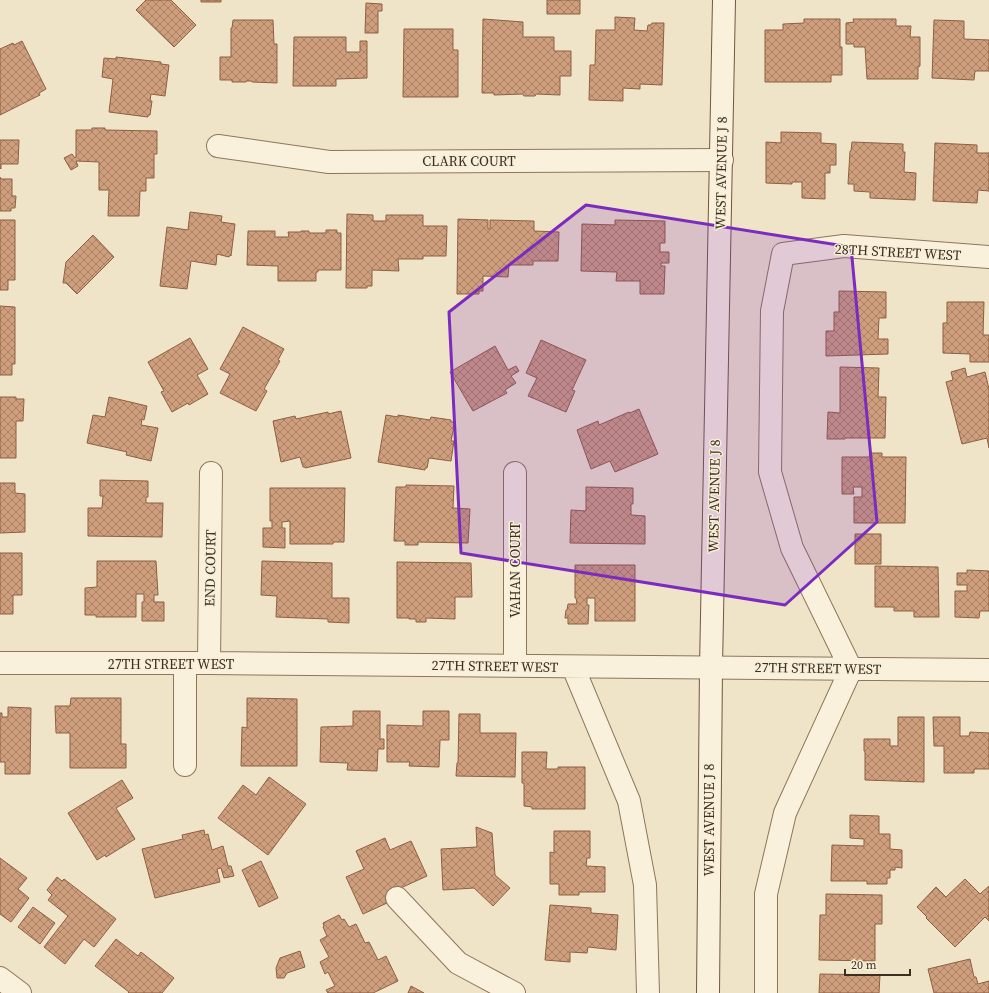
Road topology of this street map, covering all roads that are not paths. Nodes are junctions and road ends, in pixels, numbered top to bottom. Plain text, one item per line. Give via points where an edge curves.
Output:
1 (724, 0) edge
2 (218, 146) dead end
3 (722, 160) junction
4 (989, 257) edge
5 (211, 473) dead end
6 (515, 473) dead end
7 (209, 663) junction
8 (0, 664) edge
9 (185, 664) junction
10 (515, 666) junction
11 (573, 667) junction
12 (710, 667) junction
13 (851, 669) junction
14 (989, 670) edge
15 (185, 764) dead end
16 (397, 898) dead end
17 (0, 978) edge
18 (20, 993) edge
19 (514, 993) edge
20 (648, 993) edge
21 (708, 993) edge
22 (766, 993) edge

1 - 3 street, WEST AVENUE J 8
2 - 3 street, CLARK COURT via 329,162
3 - 12 street, WEST AVENUE J 8
4 - 13 street, 28TH STREET WEST via 844,246 783,254 772,311 770,472 792,548
5 - 7 street, END COURT
6 - 10 street, VAHAN COURT
7 - 9 street, 27TH STREET WEST
7 - 10 street, 27TH STREET WEST
8 - 9 street, 27TH STREET WEST
9 - 15 street
10 - 11 street, 27TH STREET WEST
11 - 12 street, 27TH STREET WEST
11 - 20 street via 629,802 646,885
12 - 13 street, 27TH STREET WEST
12 - 21 street, WEST AVENUE J 8
13 - 14 street, 27TH STREET WEST
13 - 22 street via 785,813 766,894
16 - 19 street via 458,963
17 - 18 street

